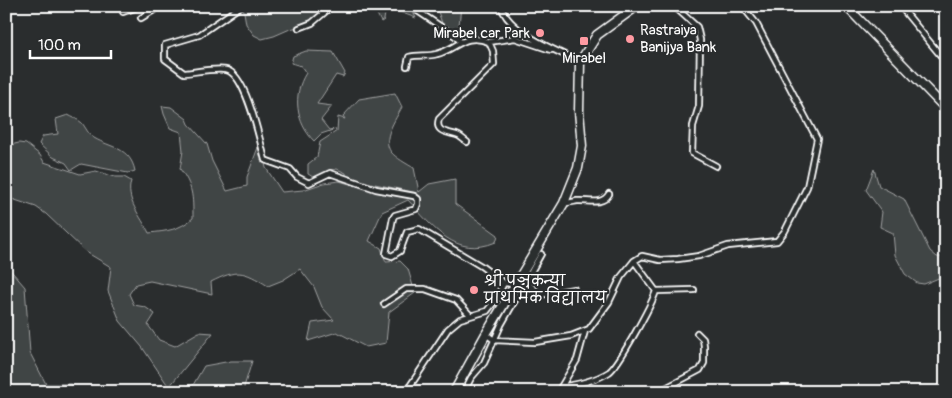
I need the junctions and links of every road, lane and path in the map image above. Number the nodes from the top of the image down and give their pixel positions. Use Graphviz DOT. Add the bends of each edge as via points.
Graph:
graph roads {
  1 [pos="140,6"];
  2 [pos="152,6"];
  3 [pos="241,6"];
  4 [pos="332,6"];
  5 [pos="413,6"];
  6 [pos="501,6"];
  7 [pos="637,6"];
  8 [pos="674,6"];
  9 [pos="742,6"];
  10 [pos="846,6"];
  11 [pos="900,6"];
  12 [pos="123,12"];
  13 [pos="141,18"];
  14 [pos="299,28"];
  15 [pos="461,42"];
  16 [pos="489,42"];
  17 [pos="554,51"];
  18 [pos="580,62"];
  19 [pos="946,62"];
  20 [pos="407,66"];
  21 [pos="946,109"];
  22 [pos="467,142"];
  23 [pos="716,166"];
  24 [pos="609,194"];
  25 [pos="564,203"];
  26 [pos="541,254"];
  27 [pos="634,261"];
  28 [pos="525,280"];
  29 [pos="504,283"];
  30 [pos="520,286"];
  31 [pos="574,289"];
  32 [pos="694,290"];
  33 [pos="656,291"];
  34 [pos="384,304"];
  35 [pos="470,315"];
  36 [pos="585,331"];
  37 [pos="697,333"];
  38 [pos="486,334"];
  39 [pos="494,340"];
  40 [pos="406,392"];
  41 [pos="454,392"];
  42 [pos="464,392"];
  43 [pos="658,392"];
  1 -- 12 [label="street"];
  2 -- 13 [label="street" via="154,10"];
  3 -- 29 [label="street" via="199,35 164,45 165,59 184,73 227,70 236,75 249,100 265,160 290,169 309,183 330,173 418,199 416,209 392,218 386,254 392,256 400,251 407,232 419,229"];
  4 -- 14 [label="street" via="312,23"];
  5 -- 15 [label="street"];
  6 -- 17 [label="street" via="513,26"];
  7 -- 18 [label="highway" via="597,35"];
  8 -- 23 [label="street" via="696,27 700,40 699,106 693,126 692,153"];
  9 -- 27 [label="street" via="756,23 817,138 807,187 786,231 777,241 728,246 678,259 642,256"];
  10 -- 21 [label="highway"];
  11 -- 19 [label="street"];
  15 -- 16 [label="street" via="480,38"];
  15 -- 20 [label="street" via="437,54 409,57"];
  16 -- 17 [label="street" via="515,38"];
  16 -- 22 [label="street" via="494,64 437,123 444,132"];
  17 -- 18 [label="street"];
  18 -- 25 [label="highway" via="582,146 578,168"];
  24 -- 25 [label="street" via="598,202"];
  25 -- 30 [label="highway"];
  26 -- 28 [label="street"];
  27 -- 33 [label="street"];
  27 -- 36 [label="street" via="620,278 604,310"];
  28 -- 30 [label="street"];
  28 -- 31 [label="street" via="540,295"];
  29 -- 30 [label="street"];
  29 -- 35 [label="street" via="486,310"];
  30 -- 38 [label="highway"];
  30 -- 39 [label="street"];
  32 -- 33 [label="street"];
  33 -- 36 [label="street" via="611,370 593,380 561,387 577,360"];
  34 -- 35 [label="street" via="406,289 425,289 456,300"];
  35 -- 40 [label="street" via="448,328"];
  36 -- 39 [label="street" via="535,342"];
  37 -- 43 [label="street" via="704,346 704,363 700,370"];
  38 -- 39 [label="street"];
  38 -- 41 [label="highway"];
  39 -- 42 [label="street" via="484,363"];
}
